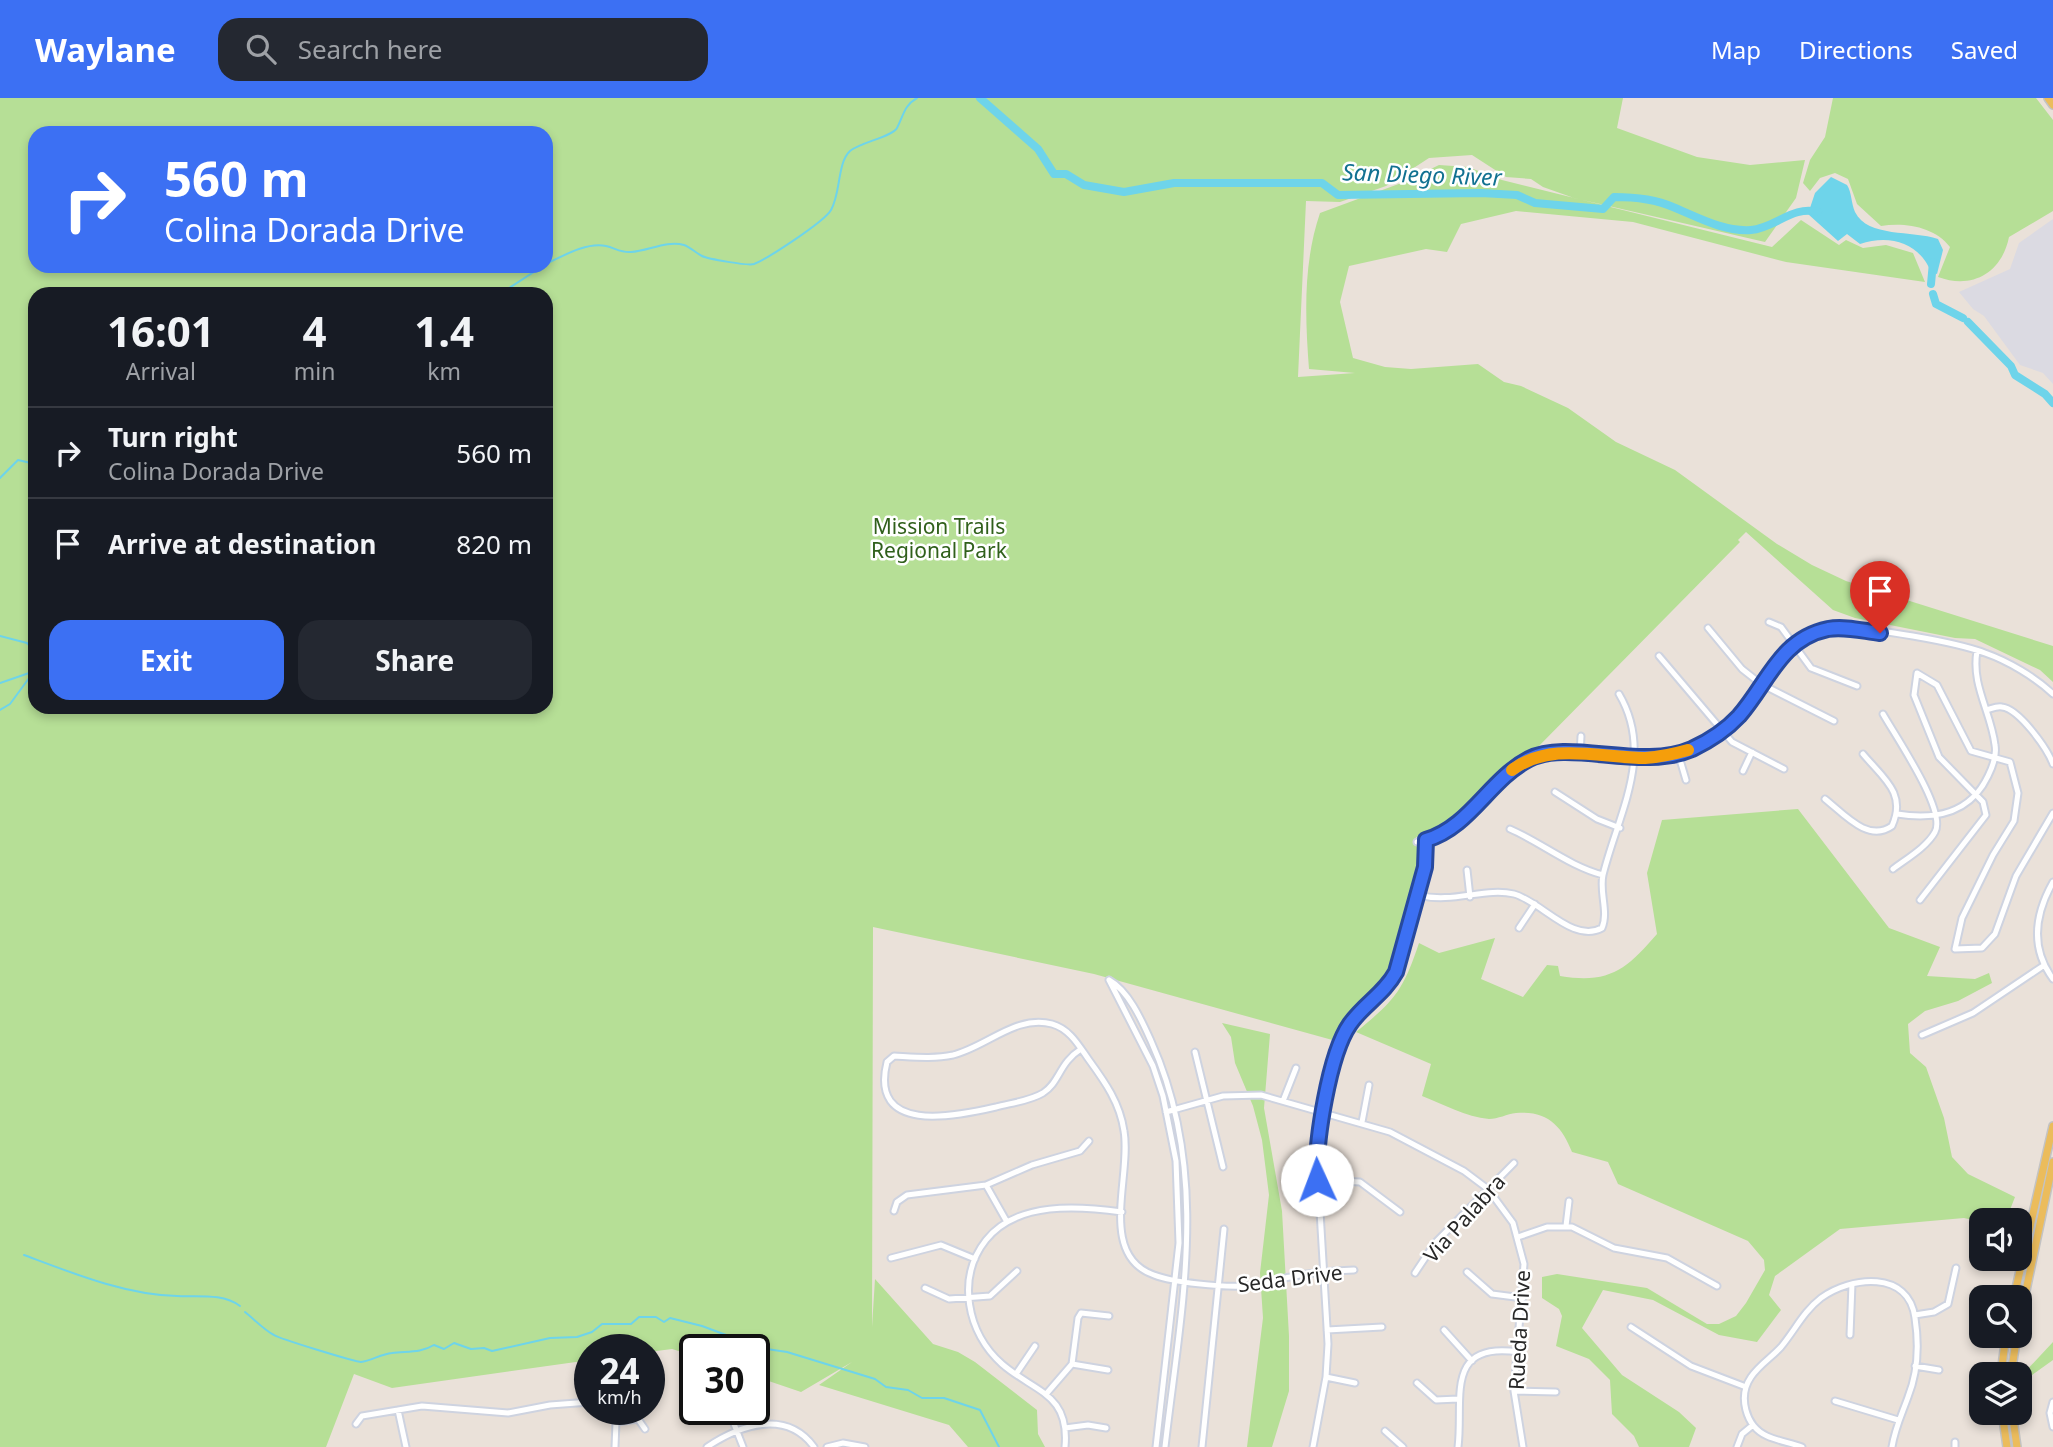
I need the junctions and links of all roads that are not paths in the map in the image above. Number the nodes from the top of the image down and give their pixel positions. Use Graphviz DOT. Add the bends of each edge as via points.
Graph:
graph roads {
  1 [pos="2048,98"];
  2 [pos="2053,105"];
  3 [pos="1769,622"];
  4 [pos="1708,628"];
  5 [pos="1793,645"];
  6 [pos="1977,650"];
  7 [pos="1659,656"];
  8 [pos="1761,684"];
  9 [pos="1857,686"];
  10 [pos="1619,694"];
  11 [pos="2053,694"];
  12 [pos="1986,710"];
  13 [pos="1883,714"];
  14 [pos="1834,721"];
  15 [pos="1722,732"];
  16 [pos="1581,736"];
  17 [pos="1752,752"];
  18 [pos="1678,753"];
  19 [pos="1863,754"];
  20 [pos="1580,755"];
  21 [pos="1634,757"];
  22 [pos="1995,757"];
  23 [pos="2053,764"];
  24 [pos="1784,769"];
  25 [pos="1743,771"];
  26 [pos="1686,780"];
  27 [pos="1555,792"];
  28 [pos="1976,795"];
  29 [pos="1825,799"];
  30 [pos="2053,813"];
  31 [pos="1897,814"];
  32 [pos="1937,816"];
  33 [pos="1620,828"];
  34 [pos="1510,829"];
  35 [pos="1426,840"];
  36 [pos="1417,842"];
  37 [pos="1894,869"];
  38 [pos="1467,870"];
  39 [pos="1603,875"];
  40 [pos="2053,882"];
  41 [pos="1418,895"];
  42 [pos="1470,897"];
  43 [pos="1920,900"];
  44 [pos="1535,904"];
  45 [pos="1519,928"];
  46 [pos="2043,966"];
  47 [pos="2053,979"];
  48 [pos="1922,1035"];
  49 [pos="1081,1049"];
  50 [pos="1195,1052"];
  51 [pos="1296,1068"];
  52 [pos="1369,1085"];
  53 [pos="1209,1100"];
  54 [pos="1283,1101"];
  55 [pos="1175,1109"];
  56 [pos="1166,1112"];
  57 [pos="1322,1113"];
  58 [pos="1362,1122"];
  59 [pos="2053,1126"];
  60 [pos="1089,1141"];
  61 [pos="2053,1162"];
  62 [pos="1514,1163"];
  63 [pos="1223,1167"];
  64 [pos="1317,1180"];
  65 [pos="2038,1183"];
  66 [pos="986,1185"];
  67 [pos="1488,1189"];
  68 [pos="1569,1201"];
  69 [pos="894,1211"];
  70 [pos="1122,1212"];
  71 [pos="1400,1212"];
  72 [pos="2039,1220"];
  73 [pos="1007,1222"];
  74 [pos="1566,1226"];
  75 [pos="1224,1229"];
  76 [pos="1518,1237"];
  77 [pos="891,1258"];
  78 [pos="975,1259"];
  79 [pos="1956,1268"];
  80 [pos="1354,1270"];
  81 [pos="1017,1271"];
  82 [pos="1324,1271"];
  83 [pos="1467,1272"];
  84 [pos="1415,1273"];
  85 [pos="1174,1279"];
  86 [pos="1183,1280"];
  87 [pos="1217,1284"];
  88 [pos="1852,1284"];
  89 [pos="2017,1285"];
  90 [pos="2027,1285"];
  91 [pos="1717,1286"];
  92 [pos="925,1288"];
  93 [pos="968,1298"];
  94 [pos="1523,1298"];
  95 [pos="1915,1315"];
  96 [pos="1110,1316"];
  97 [pos="1382,1327"];
  98 [pos="1631,1327"];
  99 [pos="1327,1330"];
  100 [pos="1444,1330"];
  101 [pos="1850,1335"];
  102 [pos="1035,1346"];
  103 [pos="1518,1352"];
  104 [pos="1472,1361"];
  105 [pos="1072,1364"];
  106 [pos="1915,1366"];
  107 [pos="1108,1370"];
  108 [pos="1938,1370"];
  109 [pos="1016,1374"];
  110 [pos="1326,1377"];
  111 [pos="1355,1383"];
  112 [pos="1417,1383"];
  113 [pos="1746,1387"];
  114 [pos="1514,1391"];
  115 [pos="1556,1392"];
  116 [pos="1047,1393"];
  117 [pos="1458,1399"];
  118 [pos="1835,1401"];
  119 [pos="2053,1402"];
  120 [pos="574,1403"];
  121 [pos="398,1410"];
  122 [pos="1898,1420"];
  123 [pos="356,1424"];
  124 [pos="616,1425"];
  125 [pos="642,1425"];
  126 [pos="735,1425"];
  127 [pos="1753,1425"];
  128 [pos="2004,1425"];
  129 [pos="2014,1425"];
  130 [pos="1106,1427"];
  131 [pos="2053,1427"];
  132 [pos="1065,1428"];
  133 [pos="645,1429"];
  134 [pos="737,1430"];
  135 [pos="1385,1431"];
  136 [pos="406,1447"];
  137 [pos="615,1447"];
  138 [pos="708,1447"];
  139 [pos="743,1447"];
  140 [pos="814,1447"];
  141 [pos="827,1447"];
  142 [pos="865,1447"];
  143 [pos="1065,1447"];
  144 [pos="1156,1447"];
  145 [pos="1165,1447"];
  146 [pos="1202,1447"];
  147 [pos="1313,1447"];
  148 [pos="1403,1447"];
  149 [pos="1458,1447"];
  150 [pos="1523,1447"];
  151 [pos="1737,1447"];
  152 [pos="1802,1447"];
  153 [pos="1892,1447"];
  154 [pos="2007,1447"];
  155 [pos="2017,1447"];
  1 -- 2 [label="main road"];
  3 -- 5 [label="street" via="1781,627"];
  4 -- 8 [label="street"];
  5 -- 6 [label="street" via="1813,633 1840,628"];
  5 -- 8 [label="street"];
  5 -- 9 [label="street" via="1811,668"];
  6 -- 11 [label="street"];
  6 -- 12 [label="street" via="1976,680"];
  7 -- 15 [label="street"];
  8 -- 14 [label="street"];
  8 -- 15 [label="street"];
  10 -- 21 [label="street" via="1633,723"];
  12 -- 22 [label="street"];
  12 -- 23 [label="street" via="2012,711 2042,743"];
  13 -- 32 [label="street" via="1933,799"];
  15 -- 17 [label="street"];
  15 -- 18 [label="street"];
  16 -- 20 [label="street"];
  17 -- 24 [label="street"];
  17 -- 25 [label="street"];
  18 -- 21 [label="street"];
  18 -- 26 [label="street"];
  19 -- 31 [label="street" via="1896,794"];
  20 -- 21 [label="street"];
  20 -- 35 [label="street" via="1553,753 1532,758 1509,772 1454,827"];
  21 -- 33 [label="street"];
  22 -- 28 [label="street"];
  22 -- 28 [label="street" via="1976,754 1965,746 1937,685 1917,673 1913,695 1940,757"];
  22 -- 30 [label="street" via="2010,762 2018,802 2010,830 1962,918 1955,948 1982,948 1995,934 2016,876"];
  27 -- 33 [label="street"];
  28 -- 32 [label="street" via="1964,806"];
  28 -- 43 [label="street" via="1985,807 1983,822"];
  29 -- 31 [label="street" via="1865,830 1876,833 1892,826"];
  31 -- 32 [label="street"];
  32 -- 37 [label="street" via="1933,836"];
  33 -- 39 [label="street"];
  34 -- 39 [label="street" via="1577,867"];
  35 -- 36 [label="street"];
  35 -- 41 [label="street"];
  38 -- 42 [label="street"];
  39 -- 44 [label="street" via="1604,922 1597,931 1573,928"];
  40 -- 46 [label="street" via="2037,926"];
  41 -- 42 [label="street"];
  41 -- 57 [label="street" via="1396,972 1388,987 1344,1034"];
  42 -- 44 [label="street" via="1513,894"];
  44 -- 45 [label="street"];
  46 -- 47 [label="street"];
  46 -- 48 [label="street" via="1973,1013"];
  49 -- 49 [label="street, Seda Drive" via="1063,1062 1039,1095 957,1114 912,1115 897,1108 884,1089 888,1060 894,1056 933,1057 975,1048 1024,1023 1054,1025"];
  49 -- 70 [label="street, Seda Drive" via="1108,1086 1124,1127"];
  50 -- 53 [label="street"];
  51 -- 54 [label="street"];
  52 -- 58 [label="street"];
  53 -- 54 [label="street, Rueda Drive" via="1245,1094"];
  53 -- 55 [label="street, Rueda Drive"];
  53 -- 63 [label="street"];
  54 -- 57 [label="street, Rueda Drive"];
  55 -- 56 [label="street, Rueda Drive"];
  55 -- 56 [label="street" via="1146,1031 1110,980 1148,1053"];
  55 -- 86 [label="street" via="1189,1209"];
  56 -- 85 [label="street" via="1180,1209"];
  57 -- 58 [label="street, Rueda Drive"];
  57 -- 64 [label="street" via="1316,1145"];
  58 -- 67 [label="street, Rueda Drive" via="1464,1171"];
  59 -- 65 [label="main road"];
  60 -- 66 [label="street" via="1080,1151"];
  61 -- 72 [label="main road"];
  62 -- 67 [label="street, Via Palabra"];
  64 -- 71 [label="street" via="1360,1182"];
  64 -- 82 [label="street"];
  65 -- 72 [label="main road" via="2042,1188"];
  65 -- 89 [label="main road"];
  66 -- 69 [label="street" via="907,1195"];
  66 -- 73 [label="street"];
  67 -- 76 [label="street, Rueda Drive" via="1505,1209"];
  67 -- 84 [label="street, Via Palabra" via="1435,1243"];
  68 -- 74 [label="street"];
  70 -- 73 [label="street" via="1080,1208 1033,1212"];
  70 -- 85 [label="street, Seda Drive" via="1122,1239 1136,1265 1150,1274"];
  72 -- 90 [label="main road"];
  73 -- 78 [label="street" via="988,1237"];
  74 -- 76 [label="street"];
  74 -- 91 [label="street" via="1614,1248 1667,1258"];
  75 -- 87 [label="street"];
  76 -- 94 [label="street, Rueda Drive" via="1524,1264"];
  77 -- 78 [label="street" via="941,1245"];
  78 -- 93 [label="street"];
  79 -- 95 [label="street" via="1948,1304"];
  80 -- 82 [label="street, Seda Drive"];
  81 -- 93 [label="street" via="990,1296"];
  82 -- 87 [label="street, Seda Drive" via="1244,1286"];
  82 -- 99 [label="street"];
  83 -- 94 [label="street" via="1492,1294"];
  85 -- 86 [label="street, Seda Drive"];
  85 -- 144 [label="street"];
  86 -- 87 [label="street, Seda Drive"];
  86 -- 145 [label="street"];
  87 -- 146 [label="street"];
  88 -- 95 [label="street" via="1869,1279 1891,1284 1906,1297"];
  88 -- 101 [label="street"];
  88 -- 113 [label="street" via="1823,1296 1806,1311"];
  92 -- 93 [label="street" via="949,1299"];
  93 -- 109 [label="street" via="983,1342"];
  94 -- 103 [label="street, Rueda Drive"];
  95 -- 106 [label="street"];
  96 -- 105 [label="street" via="1081,1313 1077,1318"];
  97 -- 99 [label="street"];
  98 -- 113 [label="street" via="1691,1366"];
  99 -- 110 [label="street"];
  100 -- 104 [label="street"];
  102 -- 109 [label="street"];
  103 -- 104 [label="street" via="1486,1353"];
  103 -- 114 [label="street, Rueda Drive"];
  104 -- 117 [label="street" via="1460,1379"];
  105 -- 107 [label="street"];
  105 -- 116 [label="street"];
  106 -- 108 [label="street"];
  106 -- 122 [label="street"];
  109 -- 116 [label="street"];
  110 -- 111 [label="street"];
  110 -- 147 [label="street"];
  112 -- 117 [label="street" via="1436,1400"];
  113 -- 127 [label="street" via="1746,1412"];
  114 -- 115 [label="street"];
  114 -- 150 [label="street, Rueda Drive"];
  116 -- 132 [label="street"];
  117 -- 149 [label="street"];
  118 -- 122 [label="street"];
  119 -- 131 [label="street"];
  120 -- 121 [label="street" via="508,1413 422,1406"];
  121 -- 123 [label="street" via="362,1416"];
  121 -- 136 [label="street"];
  122 -- 153 [label="street"];
  124 -- 137 [label="street"];
  125 -- 133 [label="street"];
  126 -- 134 [label="street"];
  127 -- 151 [label="street" via="1742,1434"];
  127 -- 152 [label="street" via="1764,1435"];
  128 -- 154 [label="main road"];
  129 -- 155 [label="main road"];
  130 -- 132 [label="street"];
  132 -- 143 [label="street"];
  134 -- 138 [label="street"];
  134 -- 139 [label="street"];
  134 -- 140 [label="street" via="762,1423 782,1424 802,1434"];
  135 -- 148 [label="street"];
  141 -- 142 [label="street" via="843,1443"];
}
